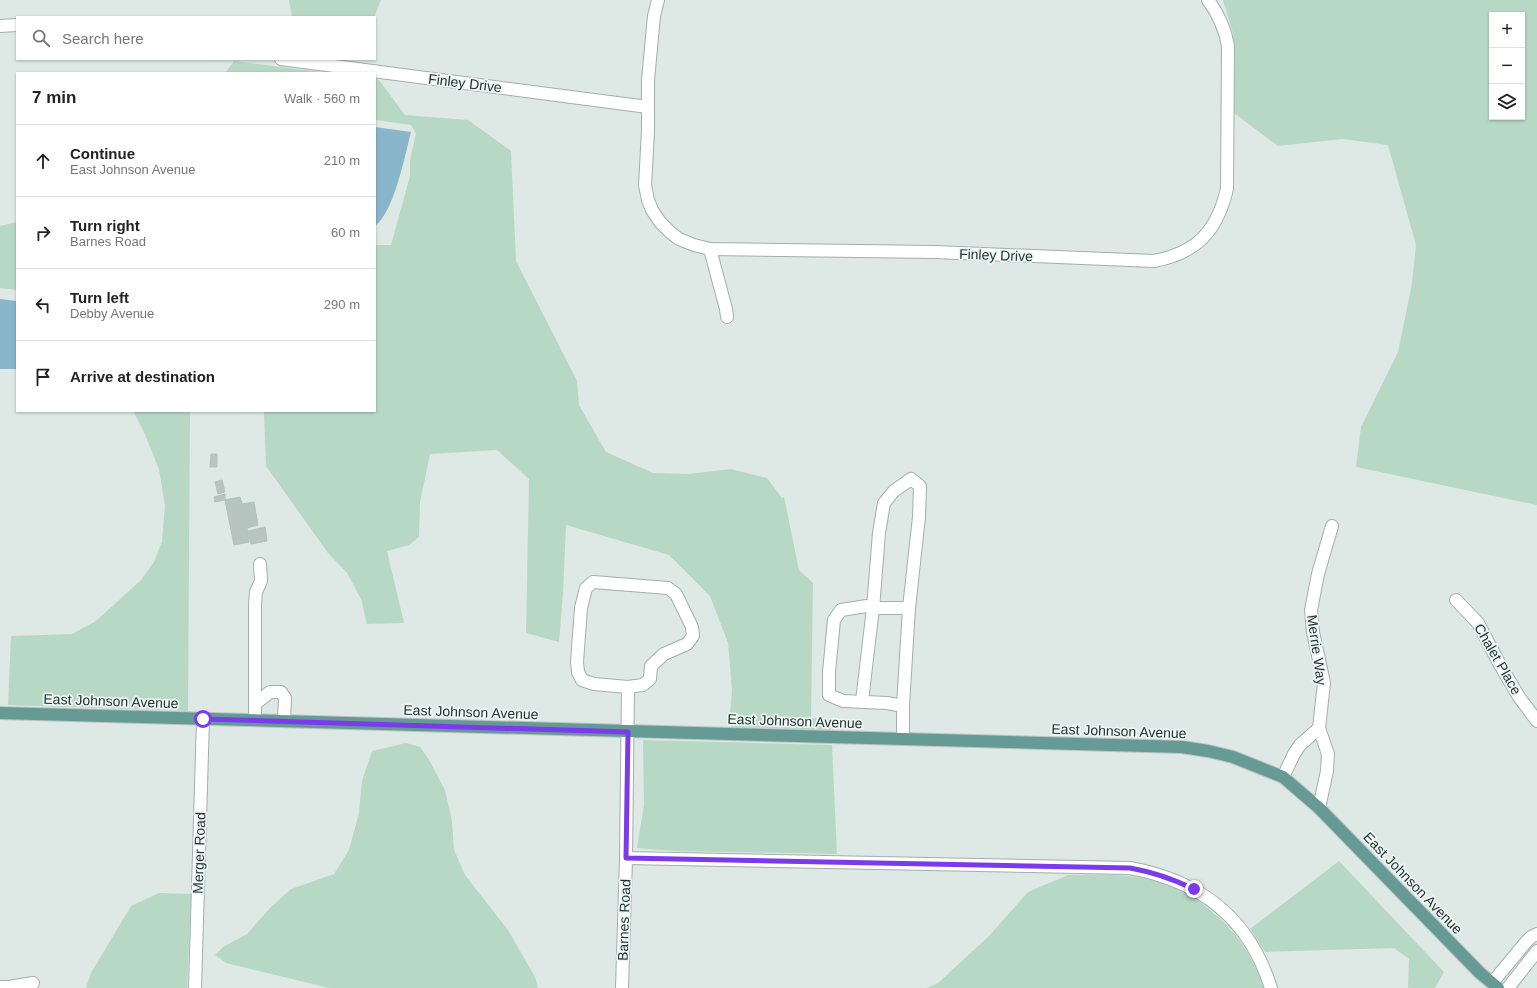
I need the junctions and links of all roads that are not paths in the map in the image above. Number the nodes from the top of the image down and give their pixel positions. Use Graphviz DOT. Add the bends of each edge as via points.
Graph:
graph roads {
  1 [pos="658,0"];
  2 [pos="1208,0"];
  3 [pos="16,25"];
  4 [pos="0,26"];
  5 [pos="289,60"];
  6 [pos="648,107"];
  7 [pos="710,249"];
  8 [pos="727,317"];
  9 [pos="1332,526"];
  10 [pos="260,564"];
  11 [pos="1456,600"];
  12 [pos="873,608"];
  13 [pos="908,608"];
  14 [pos="628,687"];
  15 [pos="862,701"];
  16 [pos="255,704"];
  17 [pos="903,706"];
  18 [pos="0,713"];
  19 [pos="203,719"];
  20 [pos="255,720"];
  21 [pos="284,721"];
  22 [pos="1537,722"];
  23 [pos="1319,728"];
  24 [pos="628,732"];
  25 [pos="903,739"];
  26 [pos="1283,777"];
  27 [pos="1319,808"];
  28 [pos="626,858"];
  29 [pos="1537,934"];
  30 [pos="1537,951"];
  31 [pos="33,984"];
  32 [pos="1495,986"];
  33 [pos="0,987"];
  34 [pos="195,988"];
  35 [pos="622,988"];
  36 [pos="1271,988"];
  37 [pos="1508,988"];
  1 -- 6 [label="street, Finley Drive" via="648,80"];
  2 -- 7 [label="street, Finley Drive" via="1218,14 1228,46 1227,189 1222,208 1211,228 1183,252 1154,261 935,252"];
  3 -- 4 [label="street"];
  5 -- 6 [label="street, Finley Drive"];
  6 -- 7 [label="street, Finley Drive" via="645,185 652,210 660,222 679,239"];
  7 -- 8 [label="street"];
  9 -- 23 [label="street, Merrie Way" via="1311,610 1324,683"];
  10 -- 16 [label="street" via="261,581 256,592 255,604"];
  11 -- 22 [label="street, Chalet Place" via="1478,623 1499,663"];
  12 -- 13 [label="street"];
  12 -- 13 [label="street" via="884,503 894,491 911,478 920,486 919,517"];
  12 -- 15 [label="street"];
  12 -- 15 [label="street" via="867,606 841,610 834,620 828,672 829,695 843,701"];
  13 -- 17 [label="street"];
  14 -- 14 [label="street" via="643,686 650,679 651,666 664,654 687,644 693,636 692,627 676,594 668,588 593,582 586,588 580,608 578,672 582,680 594,684"];
  14 -- 24 [label="street, Barnes Road"];
  15 -- 17 [label="street" via="887,702"];
  16 -- 20 [label="street"];
  16 -- 21 [label="street" via="270,692 282,692 285,698"];
  17 -- 25 [label="street"];
  18 -- 19 [label="main road, East Johnson Avenue"];
  19 -- 20 [label="main road, East Johnson Avenue"];
  19 -- 34 [label="street, Merger Road"];
  20 -- 21 [label="main road, East Johnson Avenue"];
  21 -- 24 [label="main road, East Johnson Avenue"];
  23 -- 26 [label="street" via="1300,745"];
  23 -- 27 [label="street, Merrie Way" via="1328,754"];
  24 -- 25 [label="main road, East Johnson Avenue"];
  24 -- 28 [label="street, Barnes Road"];
  25 -- 26 [label="main road, East Johnson Avenue" via="1182,747 1233,757"];
  26 -- 27 [label="main road, East Johnson Avenue"];
  27 -- 32 [label="main road, East Johnson Avenue"];
  28 -- 35 [label="street, Barnes Road"];
  28 -- 36 [label="street" via="1130,868 1152,872 1194,889 1230,916 1257,952"];
  29 -- 32 [label="street" via="1526,942"];
  30 -- 37 [label="street"];
  31 -- 33 [label="street"];
}
